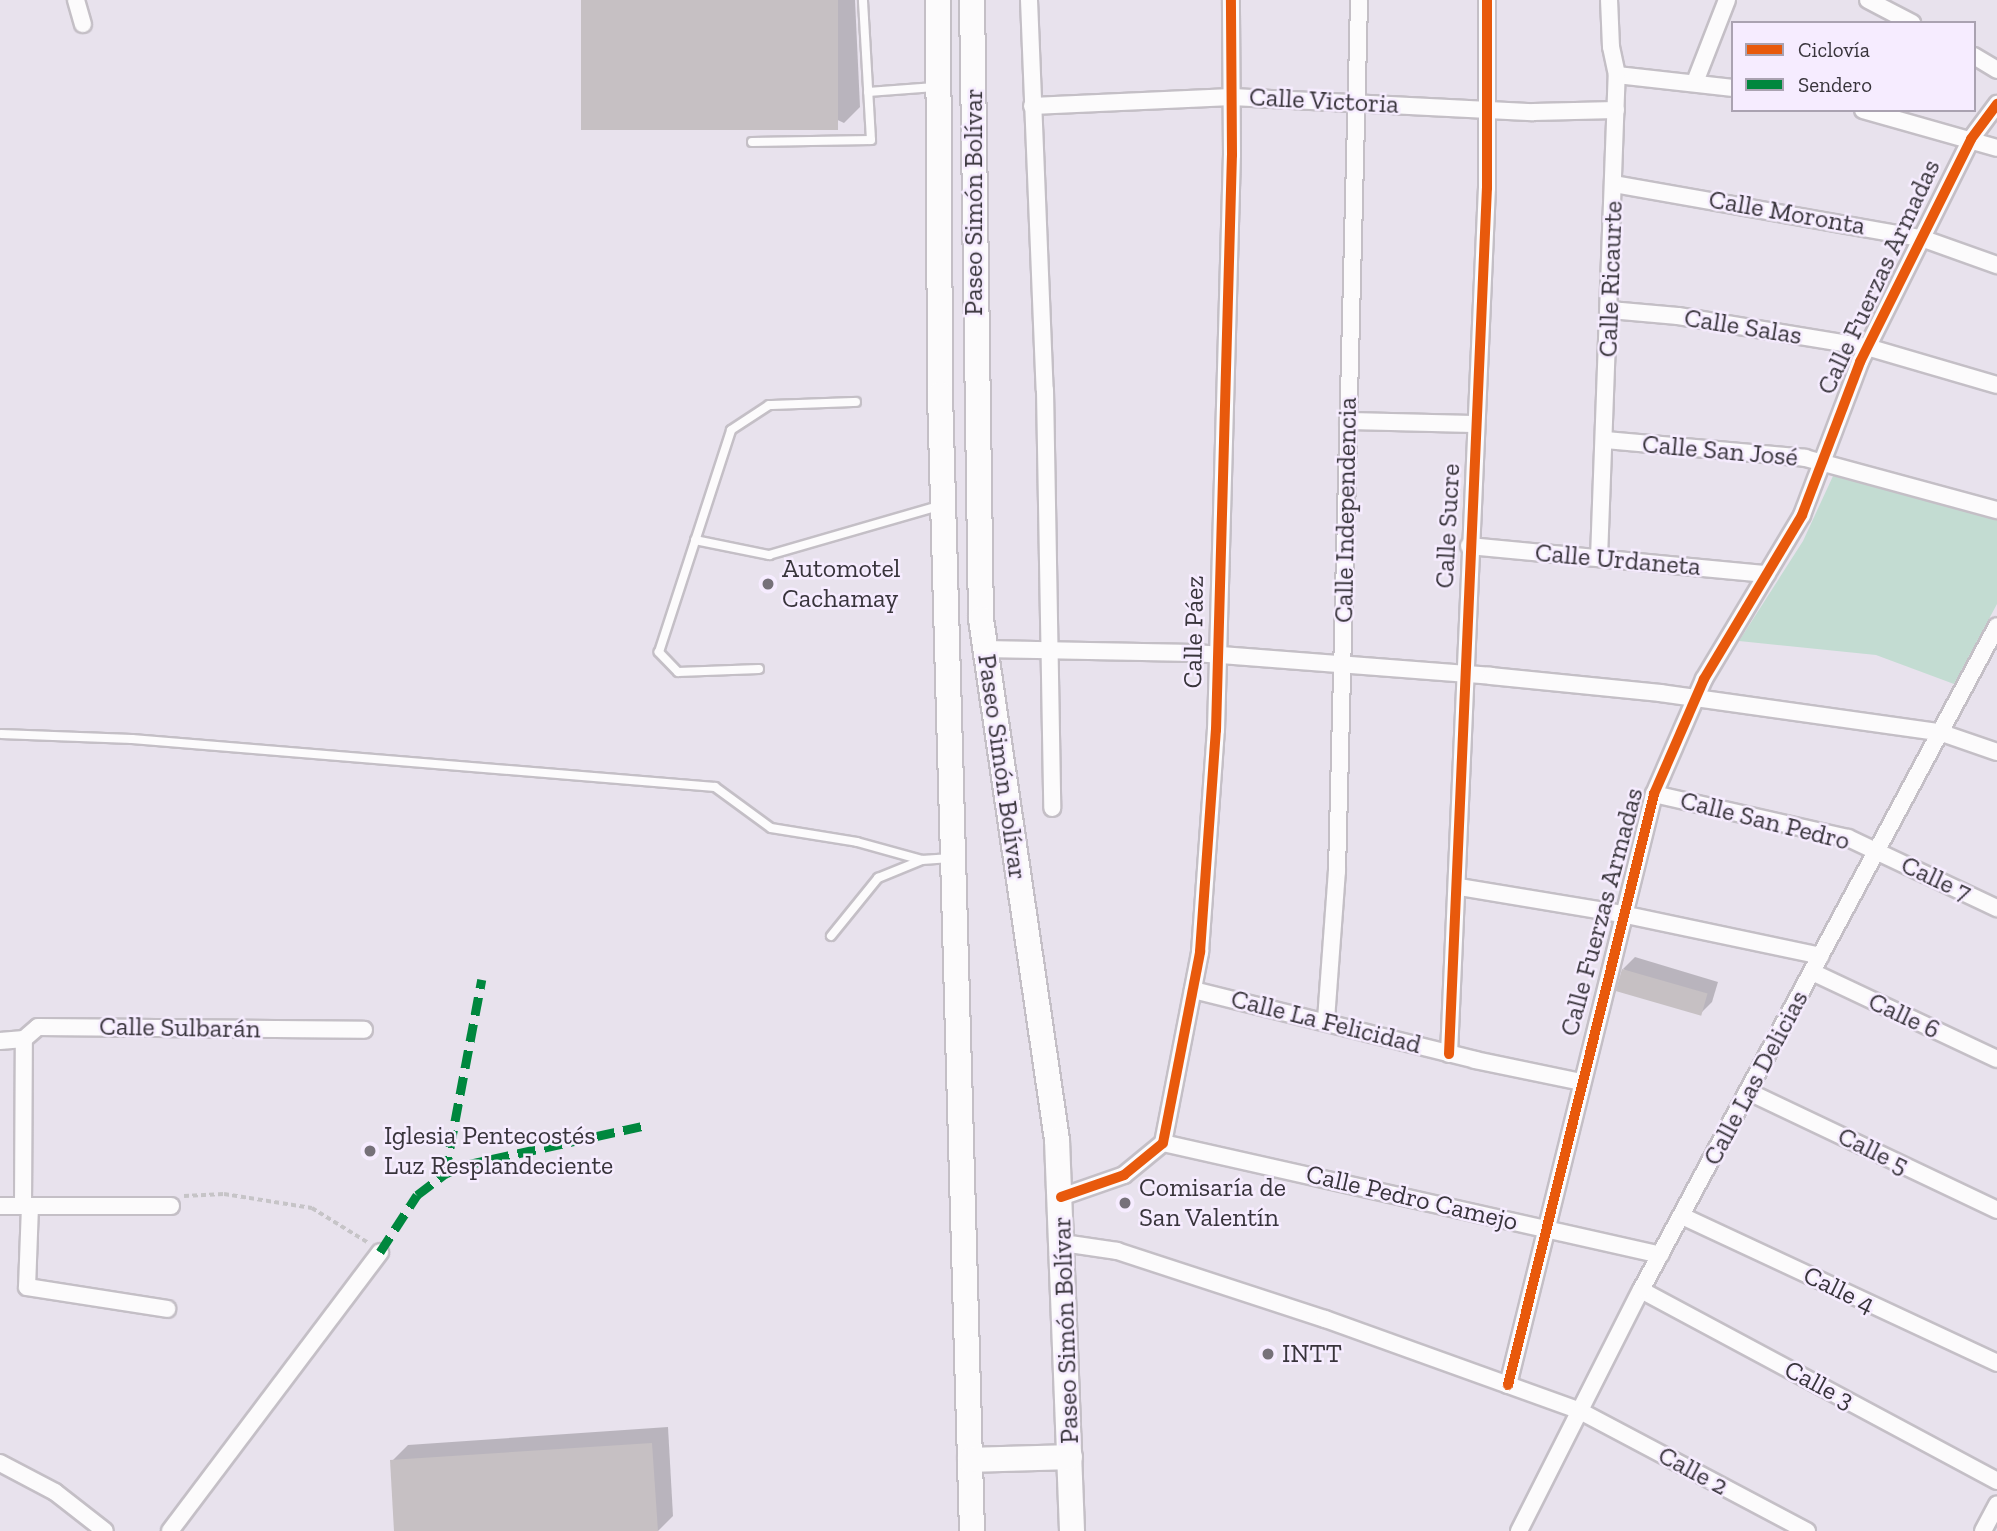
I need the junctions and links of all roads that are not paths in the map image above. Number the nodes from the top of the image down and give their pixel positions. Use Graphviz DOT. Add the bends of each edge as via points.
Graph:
graph roads {
  1 [pos="76,0"];
  2 [pos="863,0"];
  3 [pos="938,0"];
  4 [pos="972,0"];
  5 [pos="1030,0"];
  6 [pos="1231,0"];
  7 [pos="1359,0"];
  8 [pos="1487,0"];
  9 [pos="1609,0"];
  10 [pos="1727,0"];
  11 [pos="1868,0"];
  12 [pos="1908,21"];
  13 [pos="83,24"];
  14 [pos="1976,57"];
  15 [pos="1997,70"];
  16 [pos="1617,75"];
  17 [pos="1695,82"];
  18 [pos="939,87"];
  19 [pos="1731,88"];
  20 [pos="868,92"];
  21 [pos="1233,97"];
  22 [pos="1358,102"];
  23 [pos="1997,104"];
  24 [pos="1032,106"];
  25 [pos="1616,110"];
  26 [pos="1487,111"];
  27 [pos="1870,112"];
  28 [pos="1971,139"];
  29 [pos="752,142"];
  30 [pos="1997,148"];
  31 [pos="1614,184"];
  32 [pos="1921,238"];
  33 [pos="1997,265"];
  34 [pos="1610,310"];
  35 [pos="1867,347"];
  36 [pos="1997,385"];
  37 [pos="856,402"];
  38 [pos="1348,421"];
  39 [pos="1475,425"];
  40 [pos="1605,440"];
  41 [pos="1822,462"];
  42 [pos="943,505"];
  43 [pos="1997,510"];
  44 [pos="695,540"];
  45 [pos="1469,546"];
  46 [pos="1599,558"];
  47 [pos="1767,574"];
  48 [pos="1997,626"];
  49 [pos="984,649"];
  50 [pos="1050,649"];
  51 [pos="1216,655"];
  52 [pos="1342,664"];
  53 [pos="759,669"];
  54 [pos="1465,674"];
  55 [pos="1696,698"];
  56 [pos="1939,732"];
  57 [pos="1,734"];
  58 [pos="1997,752"];
  59 [pos="1654,794"];
  60 [pos="1052,808"];
  61 [pos="1875,851"];
  62 [pos="955,858"];
  63 [pos="922,860"];
  64 [pos="1459,887"];
  65 [pos="1997,908"];
  66 [pos="1622,914"];
  67 [pos="831,936"];
  68 [pos="1821,956"];
  69 [pos="1812,972"];
  70 [pos="1193,989"];
  71 [pos="1326,1020"];
  72 [pos="364,1030"];
  73 [pos="24,1039"];
  74 [pos="0,1041"];
  75 [pos="1449,1054"];
  76 [pos="1997,1059"];
  77 [pos="1581,1082"];
  78 [pos="1749,1091"];
  79 [pos="1163,1143"];
  80 [pos="1061,1197"];
  81 [pos="0,1206"];
  82 [pos="26,1206"];
  83 [pos="171,1206"];
  84 [pos="1997,1210"];
  85 [pos="1682,1216"];
  86 [pos="1547,1229"];
  87 [pos="1063,1243"];
  88 [pos="380,1252"];
  89 [pos="1661,1255"];
  90 [pos="1642,1290"];
  91 [pos="167,1309"];
  92 [pos="1997,1363"];
  93 [pos="1508,1385"];
  94 [pos="1580,1411"];
  95 [pos="1070,1457"];
  96 [pos="970,1460"];
  97 [pos="0,1463"];
  98 [pos="1997,1481"];
  99 [pos="1997,1504"];
  100 [pos="105,1531"];
  101 [pos="170,1531"];
  102 [pos="972,1531"];
  103 [pos="1072,1531"];
  104 [pos="1519,1531"];
  105 [pos="1807,1531"];
  106 [pos="1983,1531"];
  1 -- 13 [label="street"];
  2 -- 20 [label="lane"];
  3 -- 18 [label="main road, Paseo Simón Bolívar"];
  4 -- 49 [label="main road, Paseo Simón Bolívar" via="975,408"];
  5 -- 24 [label="street, Paseo Simón Bolívar"];
  6 -- 21 [label="street, Calle Páez"];
  7 -- 22 [label="street, Calle Independencia"];
  8 -- 26 [label="street, Calle Sucre"];
  9 -- 16 [label="street, Calle Ricaurte"];
  10 -- 17 [label="street"];
  11 -- 12 [label="street"];
  14 -- 15 [label="street"];
  16 -- 17 [label="street"];
  16 -- 25 [label="street, Calle Ricaurte"];
  17 -- 19 [label="street"];
  18 -- 20 [label="lane"];
  18 -- 42 [label="main road, Paseo Simón Bolívar"];
  20 -- 29 [label="lane" via="871,139"];
  21 -- 22 [label="street, Calle Victoria"];
  21 -- 24 [label="street, Calle Victoria"];
  21 -- 51 [label="street, Calle Páez"];
  22 -- 26 [label="street, Calle Victoria"];
  22 -- 38 [label="street, Calle Independencia"];
  23 -- 28 [label="street, Calle Fuerzas Armadas"];
  24 -- 50 [label="street, Paseo Simón Bolívar"];
  25 -- 26 [label="street, Calle Victoria"];
  25 -- 31 [label="street, Calle Ricaurte"];
  26 -- 39 [label="street, Calle Sucre"];
  27 -- 28 [label="street"];
  28 -- 30 [label="street"];
  28 -- 32 [label="street, Calle Fuerzas Armadas"];
  31 -- 32 [label="street, Calle Moronta"];
  31 -- 34 [label="street, Calle Ricaurte"];
  32 -- 33 [label="street, Calle Moronta"];
  32 -- 35 [label="street, Calle Fuerzas Armadas"];
  34 -- 35 [label="street, Calle Salas" via="1678,316"];
  34 -- 40 [label="street, Calle Ricaurte"];
  35 -- 36 [label="street, Calle Salas"];
  35 -- 41 [label="street, Calle Fuerzas Armadas"];
  37 -- 44 [label="lane" via="769,405 731,429"];
  38 -- 39 [label="street"];
  38 -- 52 [label="street, Calle Independencia"];
  39 -- 45 [label="street, Calle Sucre"];
  40 -- 41 [label="street, Calle San José"];
  40 -- 46 [label="street, Calle Ricaurte"];
  41 -- 43 [label="street, Calle San José"];
  41 -- 47 [label="street, Calle Fuerzas Armadas" via="1802,515"];
  42 -- 44 [label="lane" via="769,555"];
  42 -- 62 [label="main road, Paseo Simón Bolívar"];
  44 -- 53 [label="lane" via="659,652 678,672"];
  45 -- 46 [label="street, Calle Urdaneta"];
  45 -- 54 [label="street, Calle Sucre"];
  46 -- 47 [label="street, Calle Urdaneta"];
  47 -- 55 [label="street, Calle Fuerzas Armadas" via="1740,614"];
  48 -- 56 [label="street, Calle Las Delicias"];
  49 -- 50 [label="street"];
  49 -- 80 [label="main road, Paseo Simón Bolívar" via="1050,1077"];
  50 -- 51 [label="street"];
  50 -- 60 [label="street, Paseo Simón Bolívar"];
  51 -- 52 [label="street"];
  51 -- 70 [label="street, Calle Páez" via="1212,809"];
  52 -- 54 [label="street"];
  52 -- 71 [label="street, Calle Independencia" via="1337,872"];
  54 -- 55 [label="street"];
  54 -- 64 [label="street, Calle Sucre"];
  55 -- 56 [label="street"];
  55 -- 59 [label="street, Calle Fuerzas Armadas"];
  56 -- 58 [label="street"];
  56 -- 61 [label="street, Calle Las Delicias"];
  57 -- 63 [label="lane" via="145,740 715,787 771,828 857,842"];
  59 -- 61 [label="street, Calle San Pedro" via="1827,831"];
  59 -- 66 [label="street, Calle Fuerzas Armadas"];
  61 -- 65 [label="street, Calle 7"];
  61 -- 68 [label="street, Calle Las Delicias"];
  62 -- 63 [label="lane"];
  62 -- 96 [label="main road, Paseo Simón Bolívar"];
  63 -- 67 [label="lane" via="871,884"];
  64 -- 66 [label="street"];
  64 -- 75 [label="street, Calle Sucre"];
  66 -- 68 [label="street"];
  66 -- 77 [label="street, Calle Fuerzas Armadas"];
  68 -- 69 [label="street, Calle Las Delicias"];
  69 -- 76 [label="street, Calle 6"];
  69 -- 78 [label="street, Calle Las Delicias"];
  70 -- 71 [label="street, Calle La Felicidad"];
  70 -- 79 [label="street, Calle Páez"];
  71 -- 75 [label="street, Calle La Felicidad"];
  72 -- 73 [label="street, Calle Sulbarán" via="38,1027"];
  73 -- 74 [label="street, Calle Sulbarán"];
  73 -- 82 [label="street"];
  75 -- 77 [label="street, Calle La Felicidad"];
  77 -- 86 [label="street, Calle Fuerzas Armadas"];
  78 -- 84 [label="street, Calle 5"];
  78 -- 85 [label="street, Calle Las Delicias"];
  79 -- 80 [label="street" via="1124,1175"];
  79 -- 86 [label="street, Calle Pedro Camejo"];
  80 -- 87 [label="main road, Paseo Simón Bolívar"];
  81 -- 82 [label="street"];
  82 -- 83 [label="street"];
  82 -- 91 [label="street" via="27,1287"];
  85 -- 89 [label="street, Calle Las Delicias"];
  85 -- 92 [label="street, Calle 4"];
  86 -- 89 [label="street, Calle Pedro Camejo"];
  86 -- 93 [label="street, Calle Fuerzas Armadas"];
  87 -- 93 [label="street, Calle 2" via="1117,1251"];
  87 -- 95 [label="main road, Paseo Simón Bolívar"];
  88 -- 101 [label="street"];
  89 -- 90 [label="street, Calle Las Delicias"];
  90 -- 94 [label="street, Calle Las Delicias"];
  90 -- 98 [label="street, Calle 3"];
  93 -- 94 [label="street, Calle 2"];
  94 -- 104 [label="street, Calle Las Delicias"];
  94 -- 105 [label="street, Calle 2"];
  95 -- 96 [label="main road"];
  95 -- 103 [label="main road, Paseo Simón Bolívar"];
  96 -- 102 [label="main road, Paseo Simón Bolívar"];
  97 -- 100 [label="street" via="55,1492"];
  99 -- 106 [label="street"];
}
